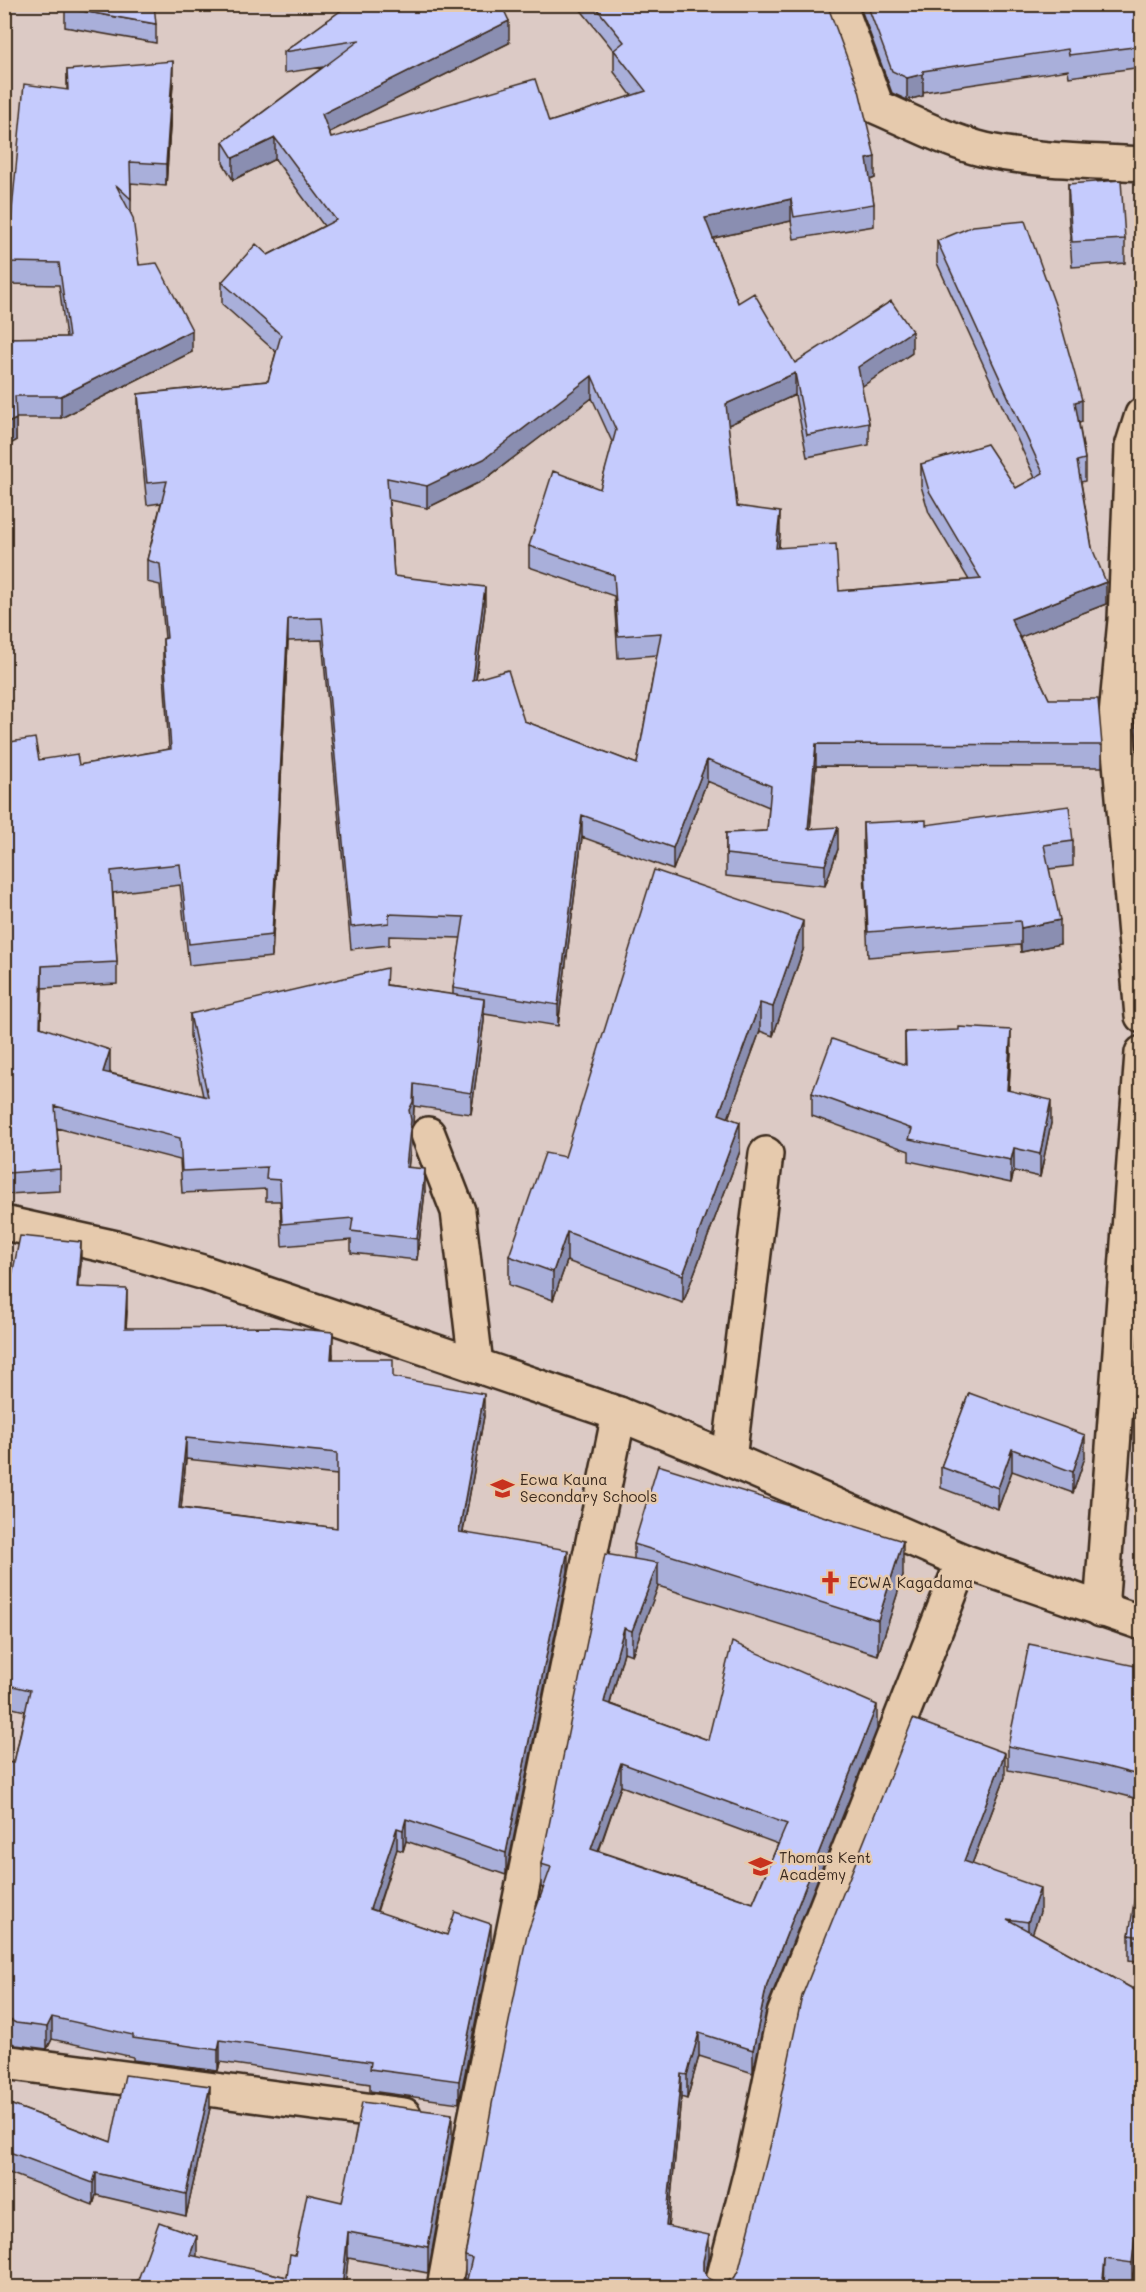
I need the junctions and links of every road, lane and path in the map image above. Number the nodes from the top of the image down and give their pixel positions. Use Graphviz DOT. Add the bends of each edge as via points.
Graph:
graph roads {
  1 [pos="839,4"];
  2 [pos="1142,164"];
  3 [pos="1142,415"];
  4 [pos="1142,1016"];
  5 [pos="1142,1053"];
  6 [pos="428,1134"];
  7 [pos="766,1155"];
  8 [pos="4,1222"];
  9 [pos="476,1365"];
  10 [pos="619,1414"];
  11 [pos="729,1459"];
  12 [pos="963,1561"];
  13 [pos="1101,1610"];
  14 [pos="1142,1623"];
  15 [pos="5,2062"];
  16 [pos="4,2083"];
  17 [pos="474,2124"];
  18 [pos="444,2288"];
  19 [pos="721,2288"];
  1 -- 2 [label="street" via="877,107 985,150"];
  3 -- 4 [label="street" via="1132,447 1125,620 1116,716"];
  5 -- 13 [label="street"];
  6 -- 9 [label="street" via="458,1210"];
  7 -- 11 [label="street"];
  8 -- 9 [label="street" via="202,1272"];
  9 -- 10 [label="street"];
  10 -- 11 [label="street"];
  10 -- 17 [label="street"];
  11 -- 12 [label="street"];
  12 -- 13 [label="street"];
  12 -- 19 [label="street" via="784,2014 754,2160"];
  13 -- 14 [label="street"];
  15 -- 16 [label="street"];
  15 -- 17 [label="street"];
  17 -- 18 [label="street"];
}
